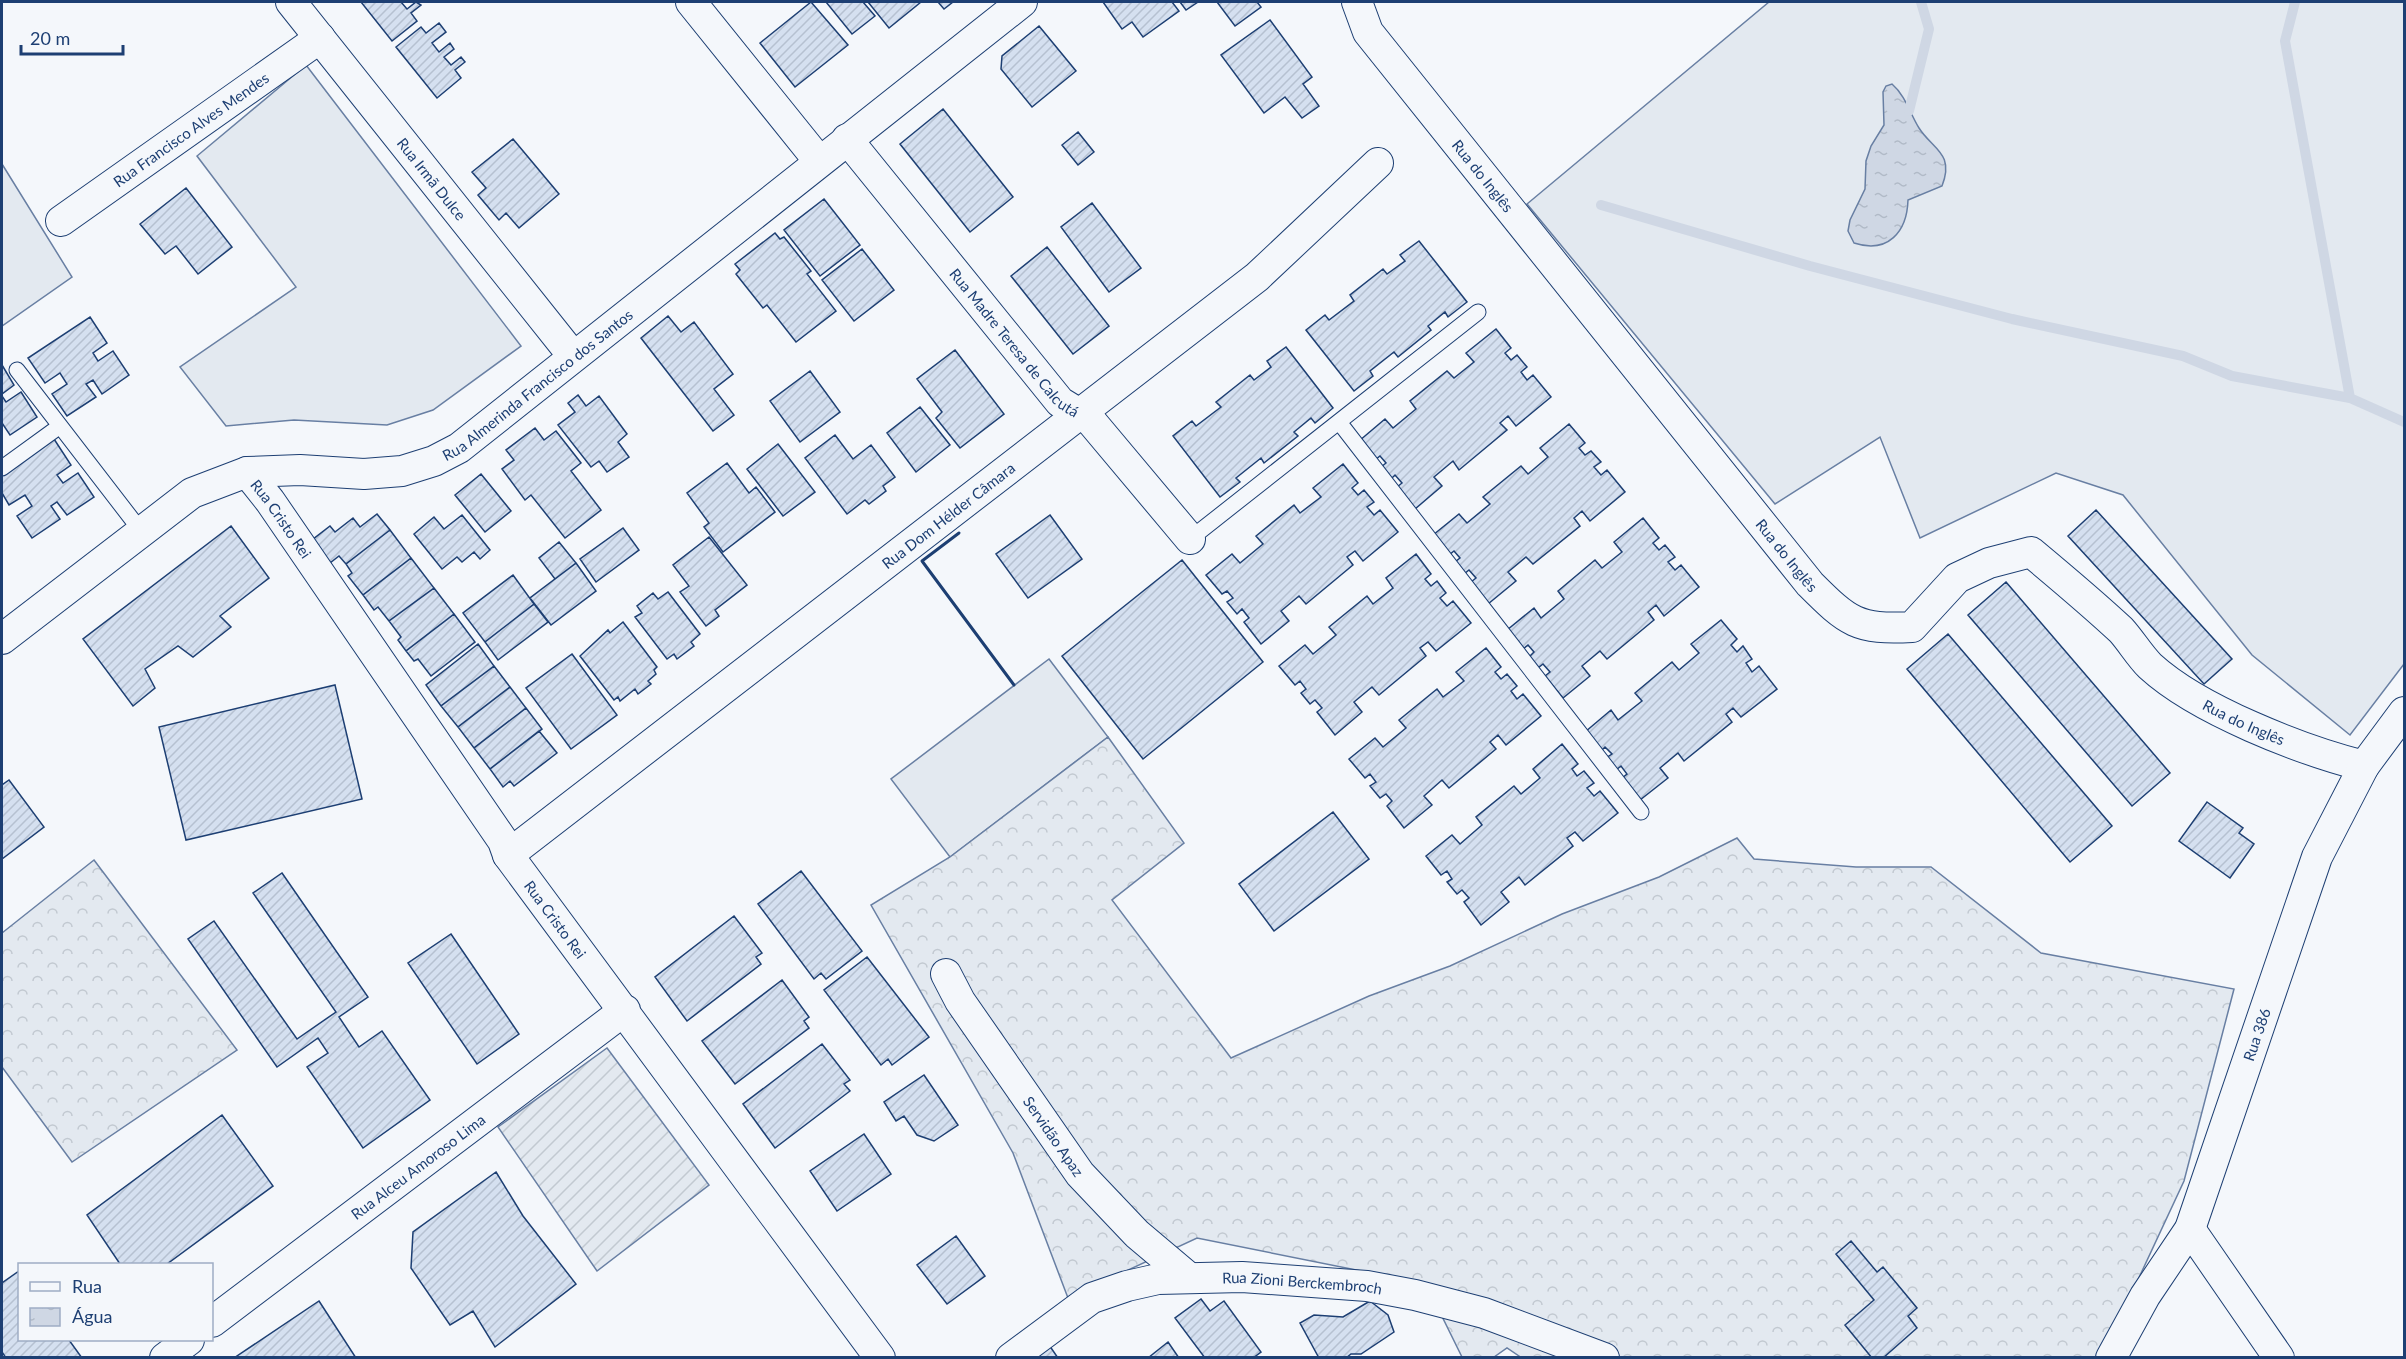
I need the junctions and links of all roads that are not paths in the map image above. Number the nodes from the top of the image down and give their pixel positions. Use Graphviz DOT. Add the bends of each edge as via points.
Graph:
graph roads {
  1 [pos="291,2"];
  2 [pos="691,2"];
  3 [pos="1022,2"];
  4 [pos="1357,2"];
  5 [pos="320,38"];
  6 [pos="847,139"];
  7 [pos="819,161"];
  8 [pos="1378,164"];
  9 [pos="61,221"];
  10 [pos="1478,312"];
  11 [pos="573,356"];
  12 [pos="16,370"];
  13 [pos="1078,415"];
  14 [pos="1339,422"];
  15 [pos="60,426"];
  16 [pos="2,468"];
  17 [pos="247,472"];
  18 [pos="141,531"];
  19 [pos="1190,539"];
  20 [pos="2,639"];
  21 [pos="2404,712"];
  22 [pos="2364,765"];
  23 [pos="1641,812"];
  24 [pos="508,855"];
  25 [pos="946,974"];
  26 [pos="625,1010"];
  27 [pos="2190,1229"];
  28 [pos="1188,1277"];
  29 [pos="213,1321"];
  30 [pos="188,1341"];
  31 [pos="165,1358"];
  32 [pos="880,1358"];
  33 [pos="1011,1358"];
  34 [pos="1604,1358"];
  35 [pos="2111,1358"];
  36 [pos="2279,1358"];
  1 -- 5 [label="street, Rua Irmã Dulce"];
  2 -- 7 [label="street"];
  3 -- 6 [label="street, Rua Almerinda Francisco dos Santos"];
  4 -- 22 [label="street, Rua do Inglês" via="1368,32 1810,584 1838,612 1858,625 1882,629 1912,627 1957,578 1989,563 2031,552 2122,632 2150,666 2195,697 2234,719"];
  5 -- 9 [label="street, Rua Francisco Alves Mendes"];
  5 -- 11 [label="street, Rua Irmã Dulce"];
  6 -- 7 [label="street, Rua Almerinda Francisco dos Santos"];
  6 -- 13 [label="street, Rua Madre Teresa de Calcutá" via="1060,402"];
  7 -- 11 [label="street, Rua Almerinda Francisco dos Santos"];
  8 -- 13 [label="street, Rua Dom Hélder Câmara" via="1257,277"];
  10 -- 14 [label="lane"];
  11 -- 17 [label="street, Rua Almerinda Francisco dos Santos" via="459,448 434,461 402,471 364,474"];
  12 -- 15 [label="lane"];
  13 -- 19 [label="street, Rua Madre Teresa de Calcutá" via="1091,421"];
  13 -- 24 [label="street, Rua Dom Hélder Câmara"];
  14 -- 19 [label="lane"];
  14 -- 23 [label="lane"];
  15 -- 16 [label="lane"];
  15 -- 18 [label="lane"];
  17 -- 18 [label="street, Rua Almerinda Francisco dos Santos" via="192,493"];
  17 -- 24 [label="street, Rua Cristo Rei" via="503,841"];
  18 -- 20 [label="street, Rua Almerinda Francisco dos Santos"];
  21 -- 22 [label="street, Rua 386"];
  22 -- 27 [label="street, Rua 386" via="2317,858"];
  24 -- 26 [label="street, Rua Cristo Rei"];
  25 -- 28 [label="street, Servidão Apaz" via="960,1001 1080,1174 1137,1234"];
  26 -- 29 [label="street, Rua Alceu Amoroso Lima"];
  26 -- 32 [label="street, Rua Cristo Rei"];
  27 -- 35 [label="street, Rua 386" via="2145,1296"];
  27 -- 36 [label="street"];
  28 -- 33 [label="street, Rua Zioni Berckembroch" via="1158,1279 1092,1298"];
  28 -- 34 [label="street, Rua Zioni Berckembroch" via="1299,1281 1415,1295 1484,1313"];
  30 -- 31 [label="street"];
}
